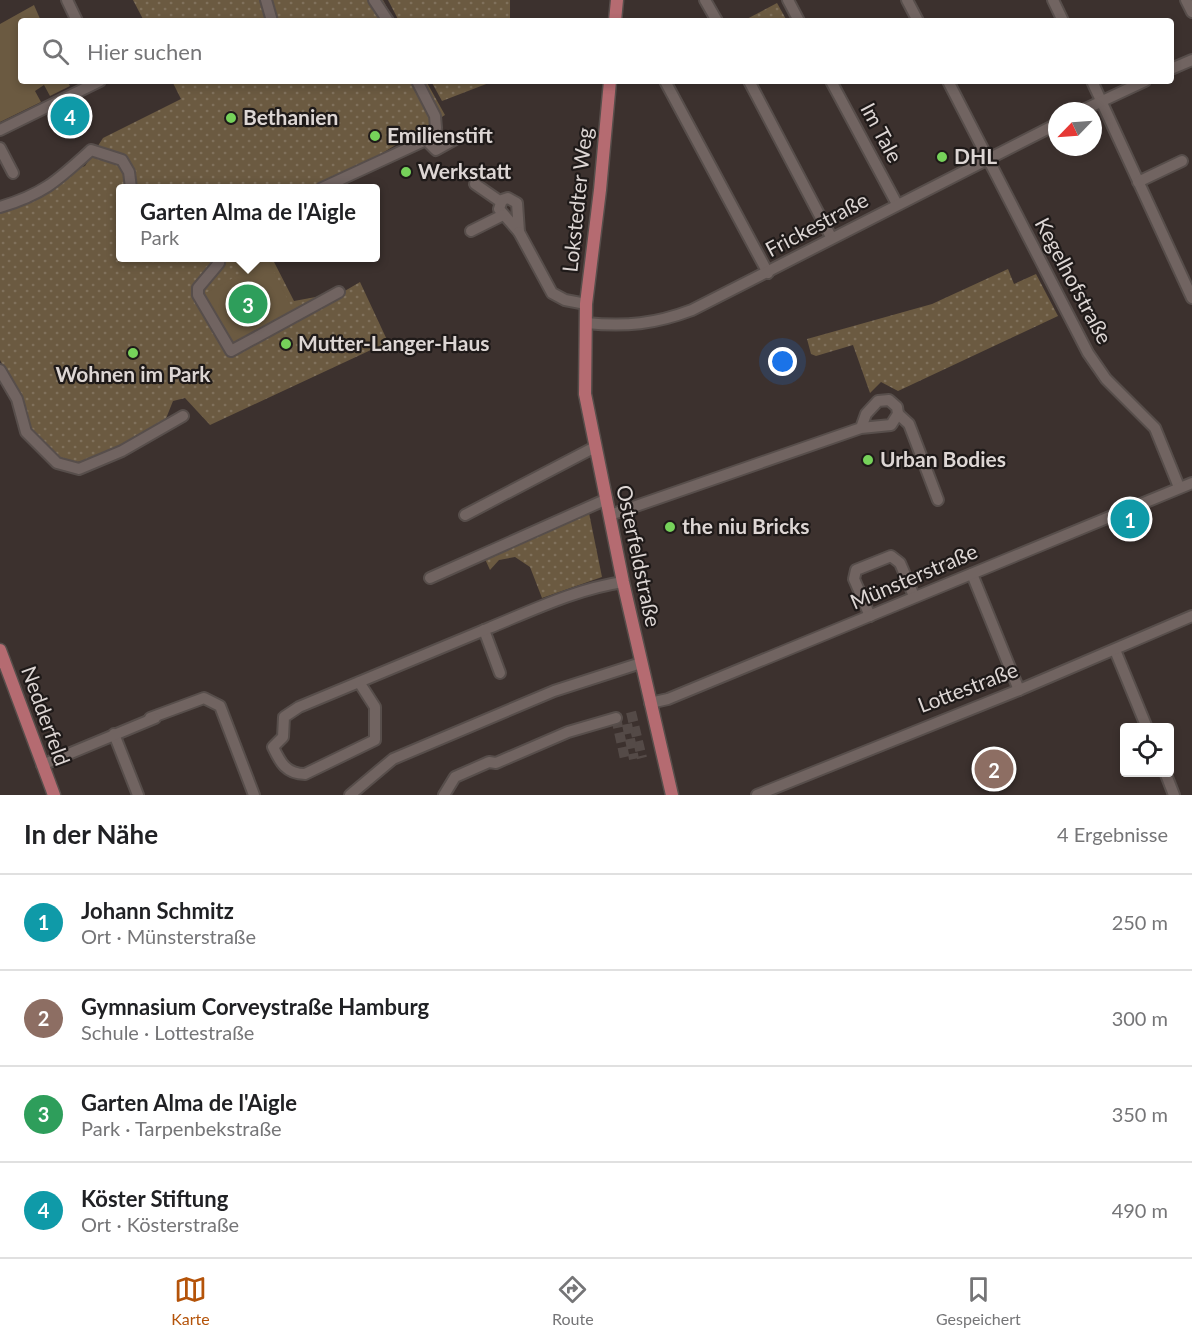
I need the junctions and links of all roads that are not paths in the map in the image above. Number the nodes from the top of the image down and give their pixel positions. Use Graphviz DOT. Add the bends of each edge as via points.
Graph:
graph roads {
  1 [pos="67,0"];
  2 [pos="266,0"];
  3 [pos="374,0"];
  4 [pos="617,0"];
  5 [pos="705,0"];
  6 [pos="788,0"];
  7 [pos="907,0"];
  8 [pos="1053,0"];
  9 [pos="1186,0"];
  10 [pos="1192,12"];
  11 [pos="76,18"];
  12 [pos="271,18"];
  13 [pos="386,18"];
  14 [pos="615,18"];
  15 [pos="715,18"];
  16 [pos="797,18"];
  17 [pos="916,18"];
  18 [pos="1062,18"];
  19 [pos="1192,60"];
  20 [pos="1174,68"];
  21 [pos="94,84"];
  22 [pos="419,84"];
  23 [pos="610,84"];
  24 [pos="667,84"];
  25 [pos="751,84"];
  26 [pos="833,84"];
  27 [pos="950,84"];
  28 [pos="1093,84"];
  29 [pos="1138,84"];
  30 [pos="1101,101"];
  31 [pos="1048,129"];
  32 [pos="0,130"];
  33 [pos="426,140"];
  34 [pos="454,140"];
  35 [pos="0,148"];
  36 [pos="988,160"];
  37 [pos="1182,162"];
  38 [pos="13,173"];
  39 [pos="1138,182"];
  40 [pos="130,184"];
  41 [pos="333,184"];
  42 [pos="475,184"];
  43 [pos="501,202"];
  44 [pos="897,204"];
  45 [pos="0,207"];
  46 [pos="503,215"];
  47 [pos="471,231"];
  48 [pos="519,232"];
  49 [pos="831,237"];
  50 [pos="219,262"];
  51 [pos="768,273"];
  52 [pos="339,292"];
  53 [pos="1192,298"];
  54 [pos="586,303"];
  55 [pos="586,322"];
  56 [pos="0,370"];
  57 [pos="898,414"];
  58 [pos="183,416"];
  59 [pos="861,428"];
  60 [pos="595,447"];
  61 [pos="1192,483"];
  62 [pos="1179,487"];
  63 [pos="607,499"];
  64 [pos="938,500"];
  65 [pos="465,514"];
  66 [pos="610,515"];
  67 [pos="972,574"];
  68 [pos="430,578"];
  69 [pos="623,582"];
  70 [pos="914,596"];
  71 [pos="870,616"];
  72 [pos="1192,616"];
  73 [pos="484,630"];
  74 [pos="0,650"];
  75 [pos="1115,650"];
  76 [pos="641,663"];
  77 [pos="500,673"];
  78 [pos="359,682"];
  79 [pos="1019,690"];
  80 [pos="650,703"];
  81 [pos="150,717"];
  82 [pos="167,718"];
  83 [pos="616,718"];
  84 [pos="1145,723"];
  85 [pos="114,734"];
  86 [pos="42,765"];
  87 [pos="1167,777"];
  88 [pos="54,795"];
  89 [pos="138,795"];
  90 [pos="254,795"];
  91 [pos="350,795"];
  92 [pos="444,795"];
  93 [pos="672,795"];
  94 [pos="757,795"];
  95 [pos="1174,795"];
  1 -- 11 [label="street"];
  2 -- 12 [label="street"];
  3 -- 13 [label="street"];
  4 -- 14 [label="main road"];
  5 -- 15 [label="street"];
  6 -- 16 [label="street"];
  7 -- 17 [label="street"];
  8 -- 18 [label="street"];
  9 -- 10 [label="street"];
  19 -- 20 [label="street"];
  21 -- 32 [label="street"];
  22 -- 33 [label="street" via="435,116 436,128"];
  23 -- 54 [label="main road, Lokstedter Weg"];
  24 -- 51 [label="street"];
  25 -- 49 [label="street"];
  26 -- 44 [label="street, Im Tale"];
  27 -- 36 [label="street, Kegelhofstraße"];
  28 -- 30 [label="street"];
  29 -- 30 [label="street"];
  30 -- 39 [label="street"];
  31 -- 36 [label="street, Frickestraße"];
  33 -- 34 [label="street" via="436,150"];
  33 -- 41 [label="street"];
  35 -- 38 [label="street"];
  36 -- 44 [label="street, Frickestraße"];
  36 -- 62 [label="street, Kegelhofstraße" via="1088,353 1106,379 1155,428"];
  37 -- 39 [label="street"];
  39 -- 53 [label="street"];
  40 -- 45 [label="street" via="122,160 91,150 44,190"];
  42 -- 43 [label="street"];
  43 -- 46 [label="street" via="499,209"];
  43 -- 48 [label="street" via="508,198 517,203"];
  44 -- 49 [label="street, Frickestraße"];
  46 -- 47 [label="street"];
  46 -- 48 [label="street"];
  48 -- 54 [label="street" via="552,293 565,300"];
  49 -- 51 [label="street, Frickestraße" via="825,244"];
  50 -- 52 [label="street" via="198,288 198,295 231,351"];
  51 -- 55 [label="street, Frickestraße" via="662,321 629,325"];
  54 -- 55 [label="main road, Lokstedter Weg"];
  55 -- 60 [label="main road, Osterfeldstraße" via="584,380"];
  56 -- 58 [label="street" via="17,399 26,432 57,463 79,470"];
  57 -- 59 [label="street" via="891,425"];
  57 -- 59 [label="street" via="894,402 885,398 874,404"];
  57 -- 64 [label="street" via="909,424"];
  59 -- 66 [label="street"];
  60 -- 63 [label="main road, Osterfeldstraße"];
  60 -- 65 [label="street"];
  61 -- 62 [label="street, Münsterstraße"];
  62 -- 67 [label="street, Münsterstraße"];
  63 -- 66 [label="main road, Osterfeldstraße"];
  63 -- 68 [label="street"];
  66 -- 69 [label="main road, Osterfeldstraße"];
  67 -- 70 [label="street, Münsterstraße"];
  67 -- 79 [label="street"];
  69 -- 73 [label="street" via="600,585 556,600"];
  69 -- 76 [label="main road, Osterfeldstraße"];
  70 -- 71 [label="street, Münsterstraße"];
  70 -- 71 [label="street" via="900,563 891,556 856,570 854,579"];
  71 -- 80 [label="street, Münsterstraße"];
  72 -- 75 [label="street, Lottestraße"];
  73 -- 77 [label="street"];
  73 -- 78 [label="street"];
  74 -- 86 [label="main road, Nedderfeld"];
  75 -- 79 [label="street, Lottestraße"];
  75 -- 84 [label="street"];
  76 -- 80 [label="main road, Osterfeldstraße"];
  76 -- 91 [label="street" via="554,691 393,759"];
  78 -- 78 [label="street" via="284,717 283,737 273,747 281,766 305,774 375,740 375,707"];
  79 -- 94 [label="street, Lottestraße"];
  80 -- 93 [label="main road, Osterfeldstraße"];
  81 -- 82 [label="street"];
  81 -- 85 [label="street"];
  81 -- 90 [label="street" via="204,698 220,705"];
  83 -- 92 [label="street" via="568,732 455,777"];
  85 -- 86 [label="street"];
  85 -- 89 [label="street"];
  86 -- 88 [label="main road, Nedderfeld"];
  87 -- 95 [label="street"];
}
